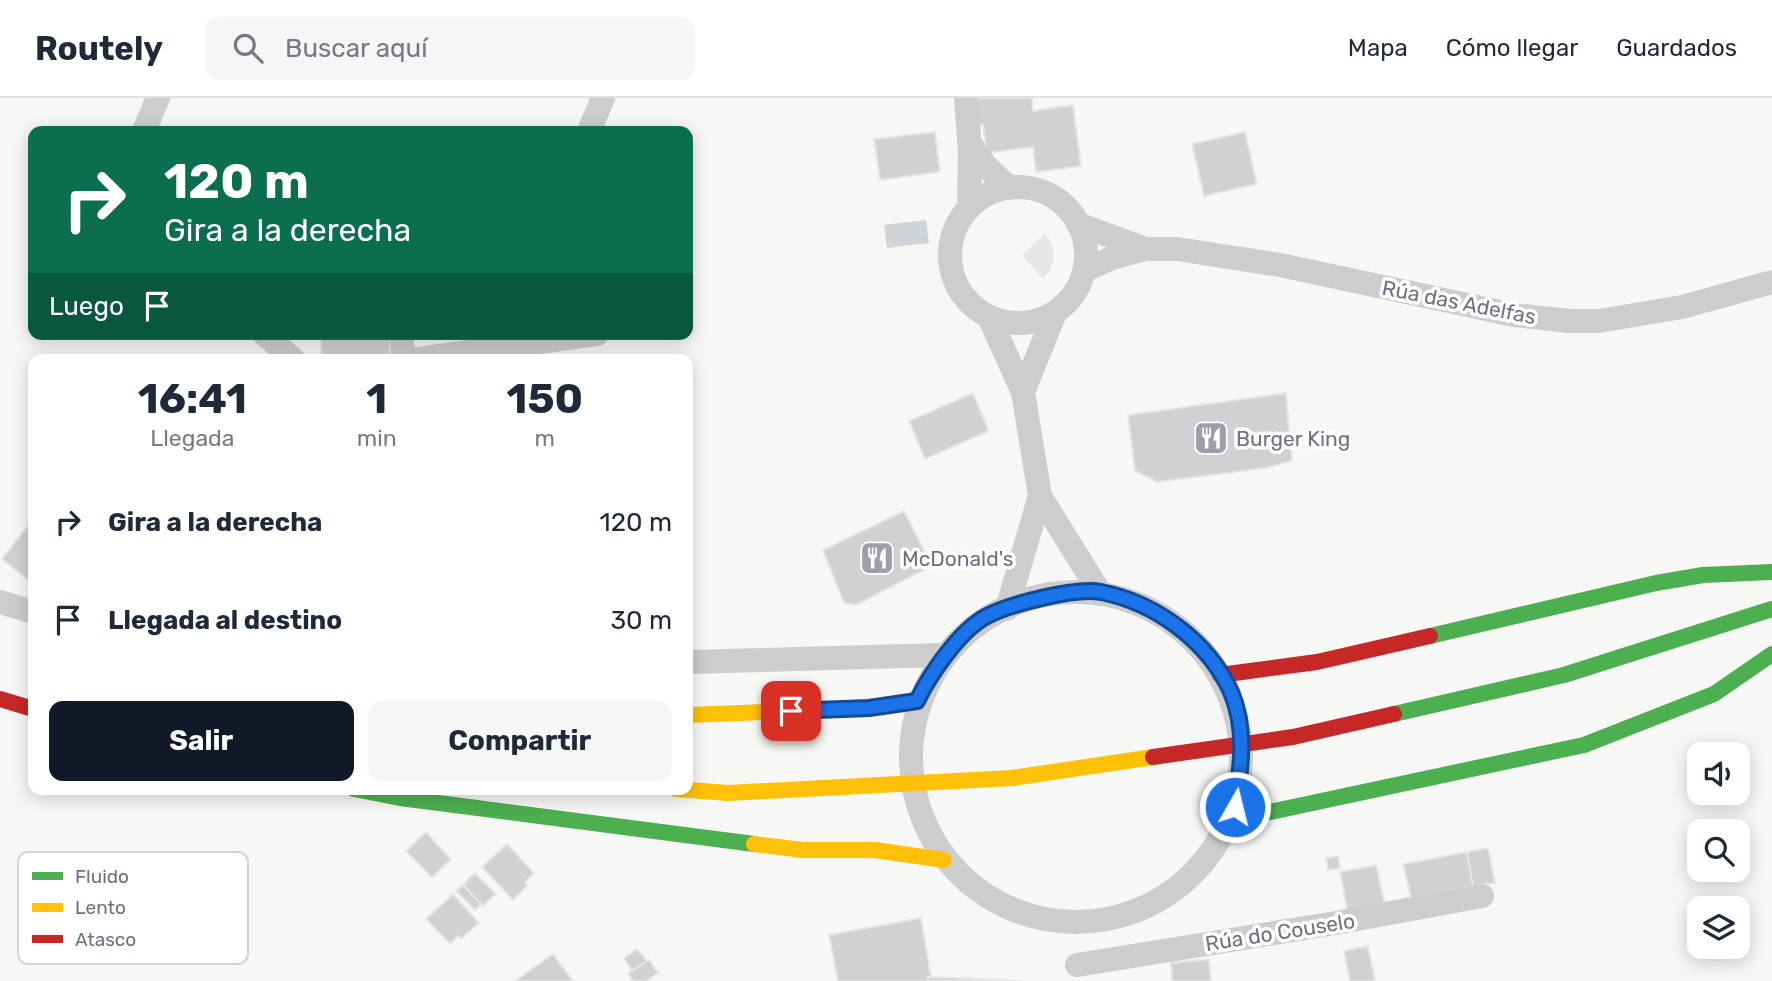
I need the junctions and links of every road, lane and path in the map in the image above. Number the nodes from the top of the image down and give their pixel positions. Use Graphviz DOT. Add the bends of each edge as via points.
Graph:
graph roads {
  1 [pos="158,98"];
  2 [pos="603,98"];
  3 [pos="966,98"];
  4 [pos="146,126"];
  5 [pos="591,126"];
  6 [pos="970,144"];
  7 [pos="1009,188"];
  8 [pos="969,208"];
  9 [pos="1078,224"];
  10 [pos="1145,249"];
  11 [pos="1085,270"];
  12 [pos="1772,282"];
  13 [pos="1055,313"];
  14 [pos="989,317"];
  15 [pos="271,340"];
  16 [pos="554,340"];
  17 [pos="287,354"];
  18 [pos="454,354"];
  19 [pos="1023,392"];
  20 [pos="1040,496"];
  21 [pos="1772,572"];
  22 [pos="1099,591"];
  23 [pos="0,602"];
  24 [pos="1007,609"];
  25 [pos="1772,609"];
  26 [pos="28,610"];
  27 [pos="1772,654"];
  28 [pos="943,655"];
  29 [pos="693,662"];
  30 [pos="1226,684"];
  31 [pos="0,699"];
  32 [pos="917,701"];
  33 [pos="28,706"];
  34 [pos="693,715"];
  35 [pos="693,790"];
  36 [pos="385,795"];
  37 [pos="1230,817"];
  38 [pos="944,860"];
  39 [pos="1482,896"];
  40 [pos="1083,922"];
  41 [pos="1076,973"];
  1 -- 4 [label="street"];
  2 -- 5 [label="street"];
  3 -- 6 [label="street"];
  6 -- 7 [label="street"];
  6 -- 8 [label="street"];
  7 -- 8 [label="street" via="987,195"];
  7 -- 9 [label="street" via="1032,188 1053,196"];
  8 -- 14 [label="street" via="950,246 951,268 971,305"];
  9 -- 10 [label="street, Rúa das Adelfas"];
  9 -- 11 [label="street" via="1087,252"];
  10 -- 11 [label="street, Rúa das Adelfas"];
  10 -- 12 [label="street, Rúa das Adelfas" via="1177,249 1280,265 1514,315 1570,321 1650,313"];
  11 -- 13 [label="street" via="1079,287"];
  13 -- 14 [label="street" via="1034,322 1011,323"];
  13 -- 19 [label="street"];
  14 -- 19 [label="street"];
  15 -- 17 [label="street"];
  16 -- 18 [label="street"];
  19 -- 20 [label="street"];
  20 -- 22 [label="street"];
  20 -- 24 [label="street"];
  21 -- 30 [label="highway" via="1703,575 1656,583"];
  22 -- 24 [label="street" via="1053,594"];
  22 -- 30 [label="street" via="1153,610 1200,643"];
  23 -- 26 [label="street"];
  24 -- 28 [label="street" via="986,616"];
  25 -- 35 [label="highway" via="1564,675 1293,737 1012,778 729,793"];
  27 -- 37 [label="highway" via="1714,694 1584,745"];
  28 -- 29 [label="street"];
  28 -- 32 [label="street"];
  30 -- 37 [label="street" via="1243,750"];
  31 -- 33 [label="highway"];
  32 -- 34 [label="highway" via="869,708"];
  32 -- 38 [label="street" via="909,762 914,798"];
  36 -- 38 [label="highway" via="803,850 875,850"];
  37 -- 40 [label="street" via="1208,859 1181,886 1130,914"];
  38 -- 40 [label="street" via="1010,910"];
  39 -- 41 [label="street, Rúa do Couselo"];
  40 -- 41 [label="street"];
}
